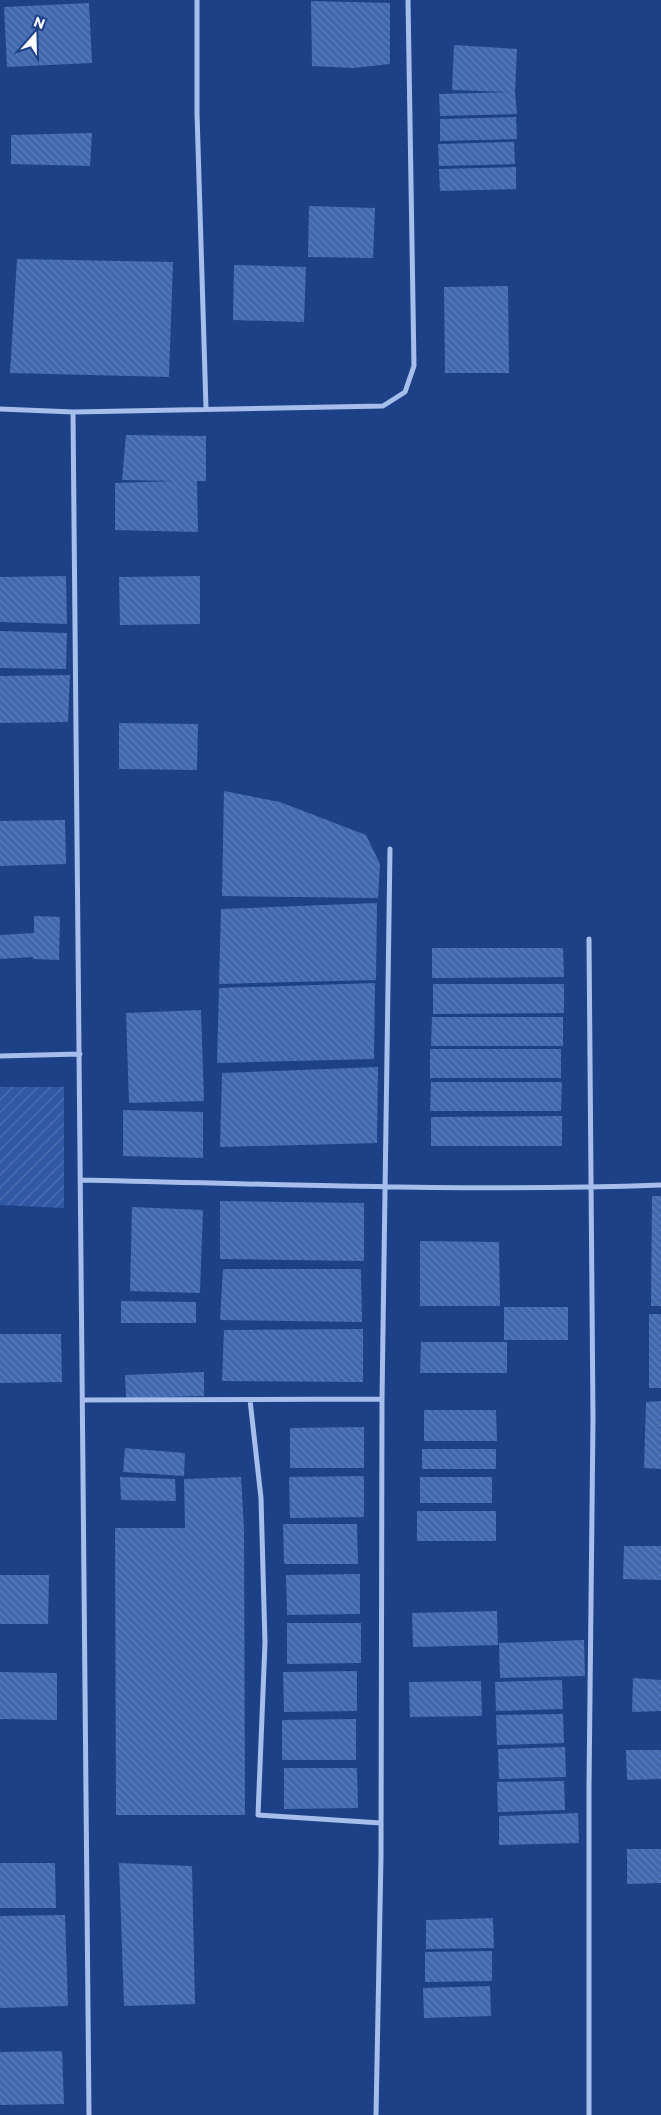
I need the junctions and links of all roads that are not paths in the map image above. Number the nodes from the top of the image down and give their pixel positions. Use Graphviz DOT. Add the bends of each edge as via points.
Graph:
graph roads {
  1 [pos="197,0"];
  2 [pos="408,0"];
  3 [pos="206,408"];
  4 [pos="0,409"];
  5 [pos="73,412"];
  6 [pos="390,849"];
  7 [pos="589,940"];
  8 [pos="80,1054"];
  9 [pos="0,1056"];
  10 [pos="81,1180"];
  11 [pos="661,1184"];
  12 [pos="384,1186"];
  13 [pos="590,1187"];
  14 [pos="382,1399"];
  15 [pos="83,1400"];
  16 [pos="250,1400"];
  17 [pos="381,1823"];
  18 [pos="89,2115"];
  19 [pos="376,2115"];
  20 [pos="589,2115"];
  1 -- 3 [label="street"];
  2 -- 3 [label="street" via="414,366 405,392 383,406"];
  3 -- 5 [label="street"];
  4 -- 5 [label="street"];
  5 -- 8 [label="street"];
  6 -- 12 [label="street"];
  7 -- 13 [label="street"];
  8 -- 9 [label="street"];
  8 -- 10 [label="street"];
  10 -- 12 [label="street"];
  10 -- 15 [label="street"];
  11 -- 13 [label="street"];
  12 -- 13 [label="street"];
  12 -- 14 [label="street"];
  13 -- 20 [label="street" via="593,1419"];
  14 -- 16 [label="street"];
  14 -- 17 [label="street"];
  15 -- 16 [label="street"];
  15 -- 18 [label="street"];
  16 -- 17 [label="street" via="261,1498 265,1643 258,1815"];
  17 -- 19 [label="street"];
}
